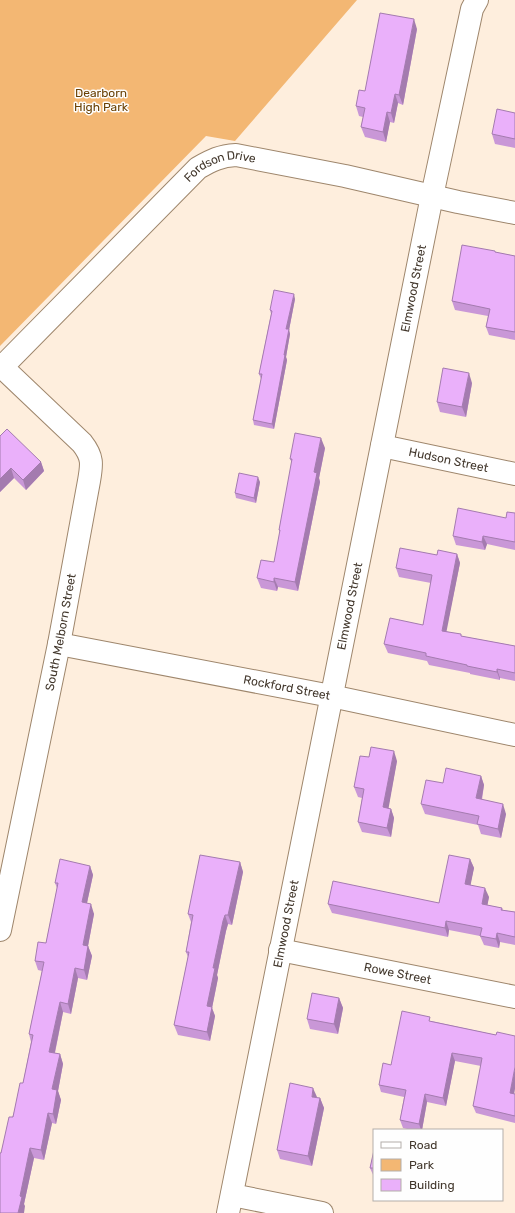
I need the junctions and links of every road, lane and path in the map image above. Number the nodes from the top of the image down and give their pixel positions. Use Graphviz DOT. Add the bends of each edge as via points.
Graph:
graph roads {
  1 [pos="477,0"];
  2 [pos="432,196"];
  3 [pos="515,214"];
  4 [pos="1,368"];
  5 [pos="382,446"];
  6 [pos="515,474"];
  7 [pos="59,644"];
  8 [pos="331,696"];
  9 [pos="515,735"];
  10 [pos="0,930"];
  11 [pos="280,950"];
  12 [pos="515,997"];
  13 [pos="230,1204"];
  14 [pos="322,1213"];
  1 -- 2 [label="street, Elmwood Street" via="472,9"];
  2 -- 3 [label="street, Fordson Drive"];
  2 -- 4 [label="street, Fordson Drive" via="236,155 213,159 198,168"];
  2 -- 5 [label="street, Elmwood Street"];
  4 -- 7 [label="street, South Melborn Street" via="82,443 92,459"];
  5 -- 6 [label="street, Hudson Street"];
  5 -- 8 [label="street, Elmwood Street"];
  7 -- 8 [label="street, Rockford Street"];
  7 -- 10 [label="street, South Melborn Street"];
  8 -- 9 [label="street, Rockford Street"];
  8 -- 11 [label="street, Elmwood Street"];
  11 -- 12 [label="street, Rowe Street"];
  11 -- 13 [label="street, Elmwood Street"];
  13 -- 14 [label="street"];
}
